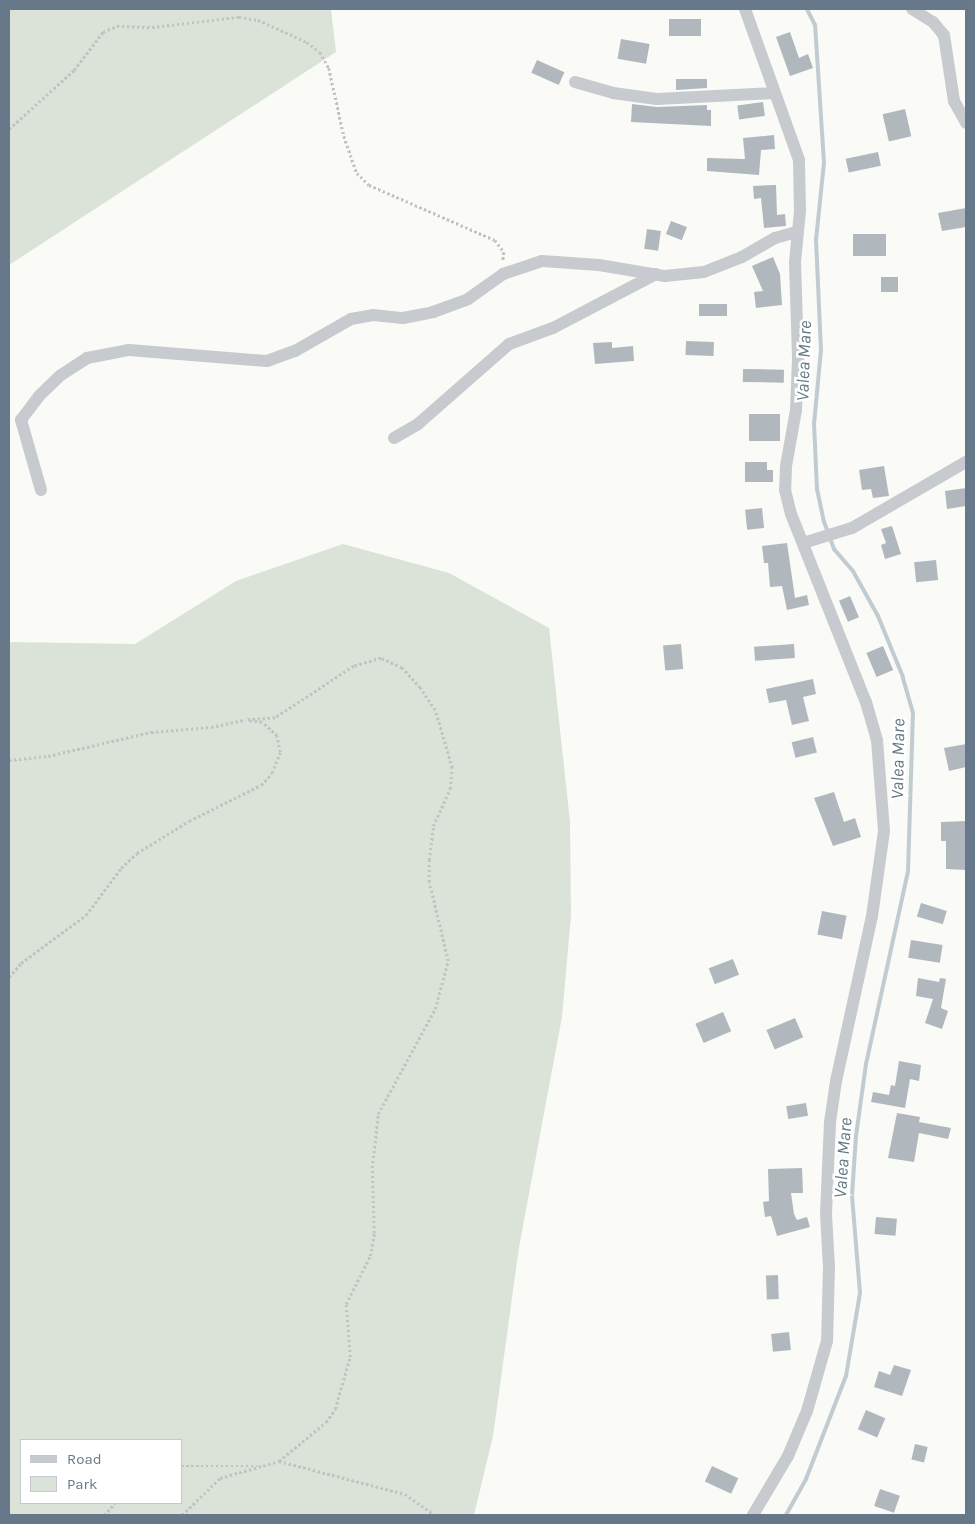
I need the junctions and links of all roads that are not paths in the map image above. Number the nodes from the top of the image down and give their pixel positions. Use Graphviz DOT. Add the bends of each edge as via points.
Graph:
graph roads {
  1 [pos="745,9"];
  2 [pos="912,9"];
  3 [pos="575,82"];
  4 [pos="774,93"];
  5 [pos="966,123"];
  6 [pos="796,232"];
  7 [pos="656,274"];
  8 [pos="394,438"];
  9 [pos="966,462"];
  10 [pos="41,490"];
  11 [pos="803,543"];
  12 [pos="753,1515"];
  1 -- 4 [label="street"];
  2 -- 5 [label="street" via="934,22 944,35 950,88"];
  3 -- 4 [label="street" via="613,93 657,99"];
  4 -- 6 [label="street" via="799,160 800,211"];
  6 -- 7 [label="street" via="704,272"];
  6 -- 11 [label="street" via="796,410 785,490"];
  7 -- 8 [label="street" via="553,328 509,344 418,424"];
  7 -- 10 [label="street" via="542,261 503,274 468,299 442,309 403,318 374,315 351,319 295,351 267,361 138,350 108,352 87,358 50,386 20,420"];
  9 -- 11 [label="street" via="852,528"];
  11 -- 12 [label="street" via="866,702 877,740 884,831 874,908 830,1122 826,1214 827,1340 807,1411 788,1456"];
}
